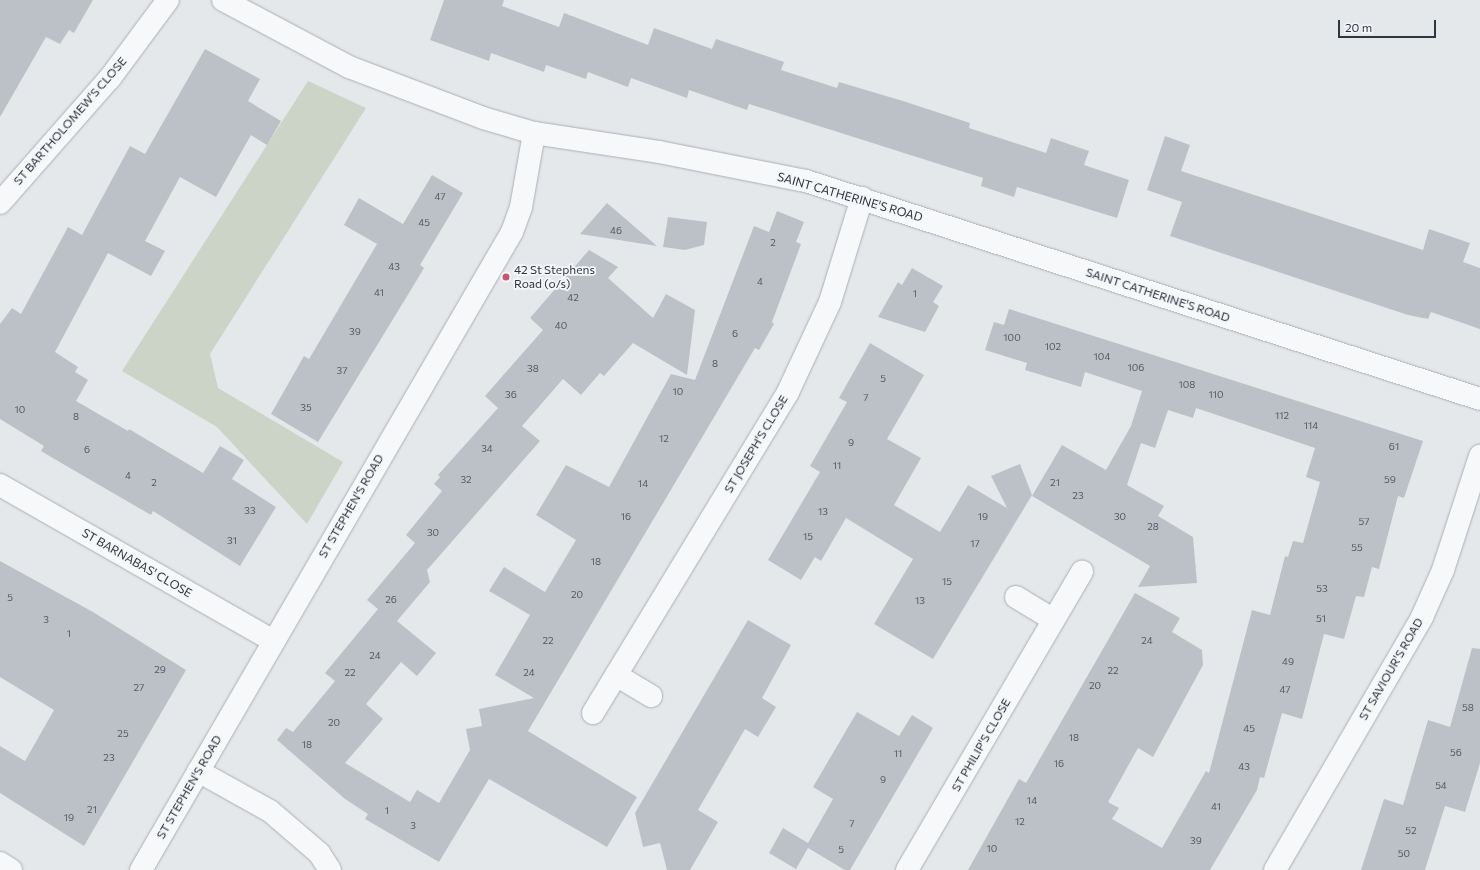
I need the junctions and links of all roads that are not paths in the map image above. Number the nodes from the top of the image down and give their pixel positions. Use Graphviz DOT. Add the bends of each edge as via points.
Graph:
graph roads {
  1 [pos="168,0"];
  2 [pos="223,0"];
  3 [pos="534,132"];
  4 [pos="862,198"];
  5 [pos="0,204"];
  6 [pos="1480,399"];
  7 [pos="1480,456"];
  8 [pos="0,485"];
  9 [pos="1082,572"];
  10 [pos="1016,597"];
  11 [pos="1054,620"];
  12 [pos="274,642"];
  13 [pos="616,675"];
  14 [pos="651,696"];
  15 [pos="593,713"];
  16 [pos="198,771"];
  17 [pos="0,863"];
  18 [pos="11,870"];
  19 [pos="141,870"];
  20 [pos="330,870"];
  21 [pos="907,870"];
  22 [pos="1275,870"];
  1 -- 5 [label="street, ST BARTHOLOMEW'S CLOSE" via="110,78"];
  2 -- 3 [label="street, SAINT CATHERINE'S ROAD" via="246,15 349,67 432,101"];
  3 -- 4 [label="street, SAINT CATHERINE'S ROAD" via="752,170"];
  3 -- 12 [label="street, ST STEPHEN'S ROAD" via="521,207 512,232"];
  4 -- 6 [label="street, SAINT CATHERINE'S ROAD"];
  4 -- 13 [label="street, ST JOSEPH'S CLOSE" via="830,302 788,392"];
  7 -- 22 [label="street, ST SAVIOUR'S ROAD" via="1443,570 1422,617"];
  8 -- 12 [label="street, ST BARNABAS' CLOSE"];
  9 -- 11 [label="street, ST PHILIP'S CLOSE"];
  10 -- 11 [label="street"];
  11 -- 21 [label="street, ST PHILIP'S CLOSE"];
  12 -- 16 [label="street, ST STEPHEN'S ROAD"];
  13 -- 14 [label="street"];
  13 -- 15 [label="street, ST JOSEPH'S CLOSE"];
  16 -- 19 [label="street, ST STEPHEN'S ROAD"];
  16 -- 20 [label="street" via="270,811 319,853"];
  17 -- 18 [label="street"];
}
